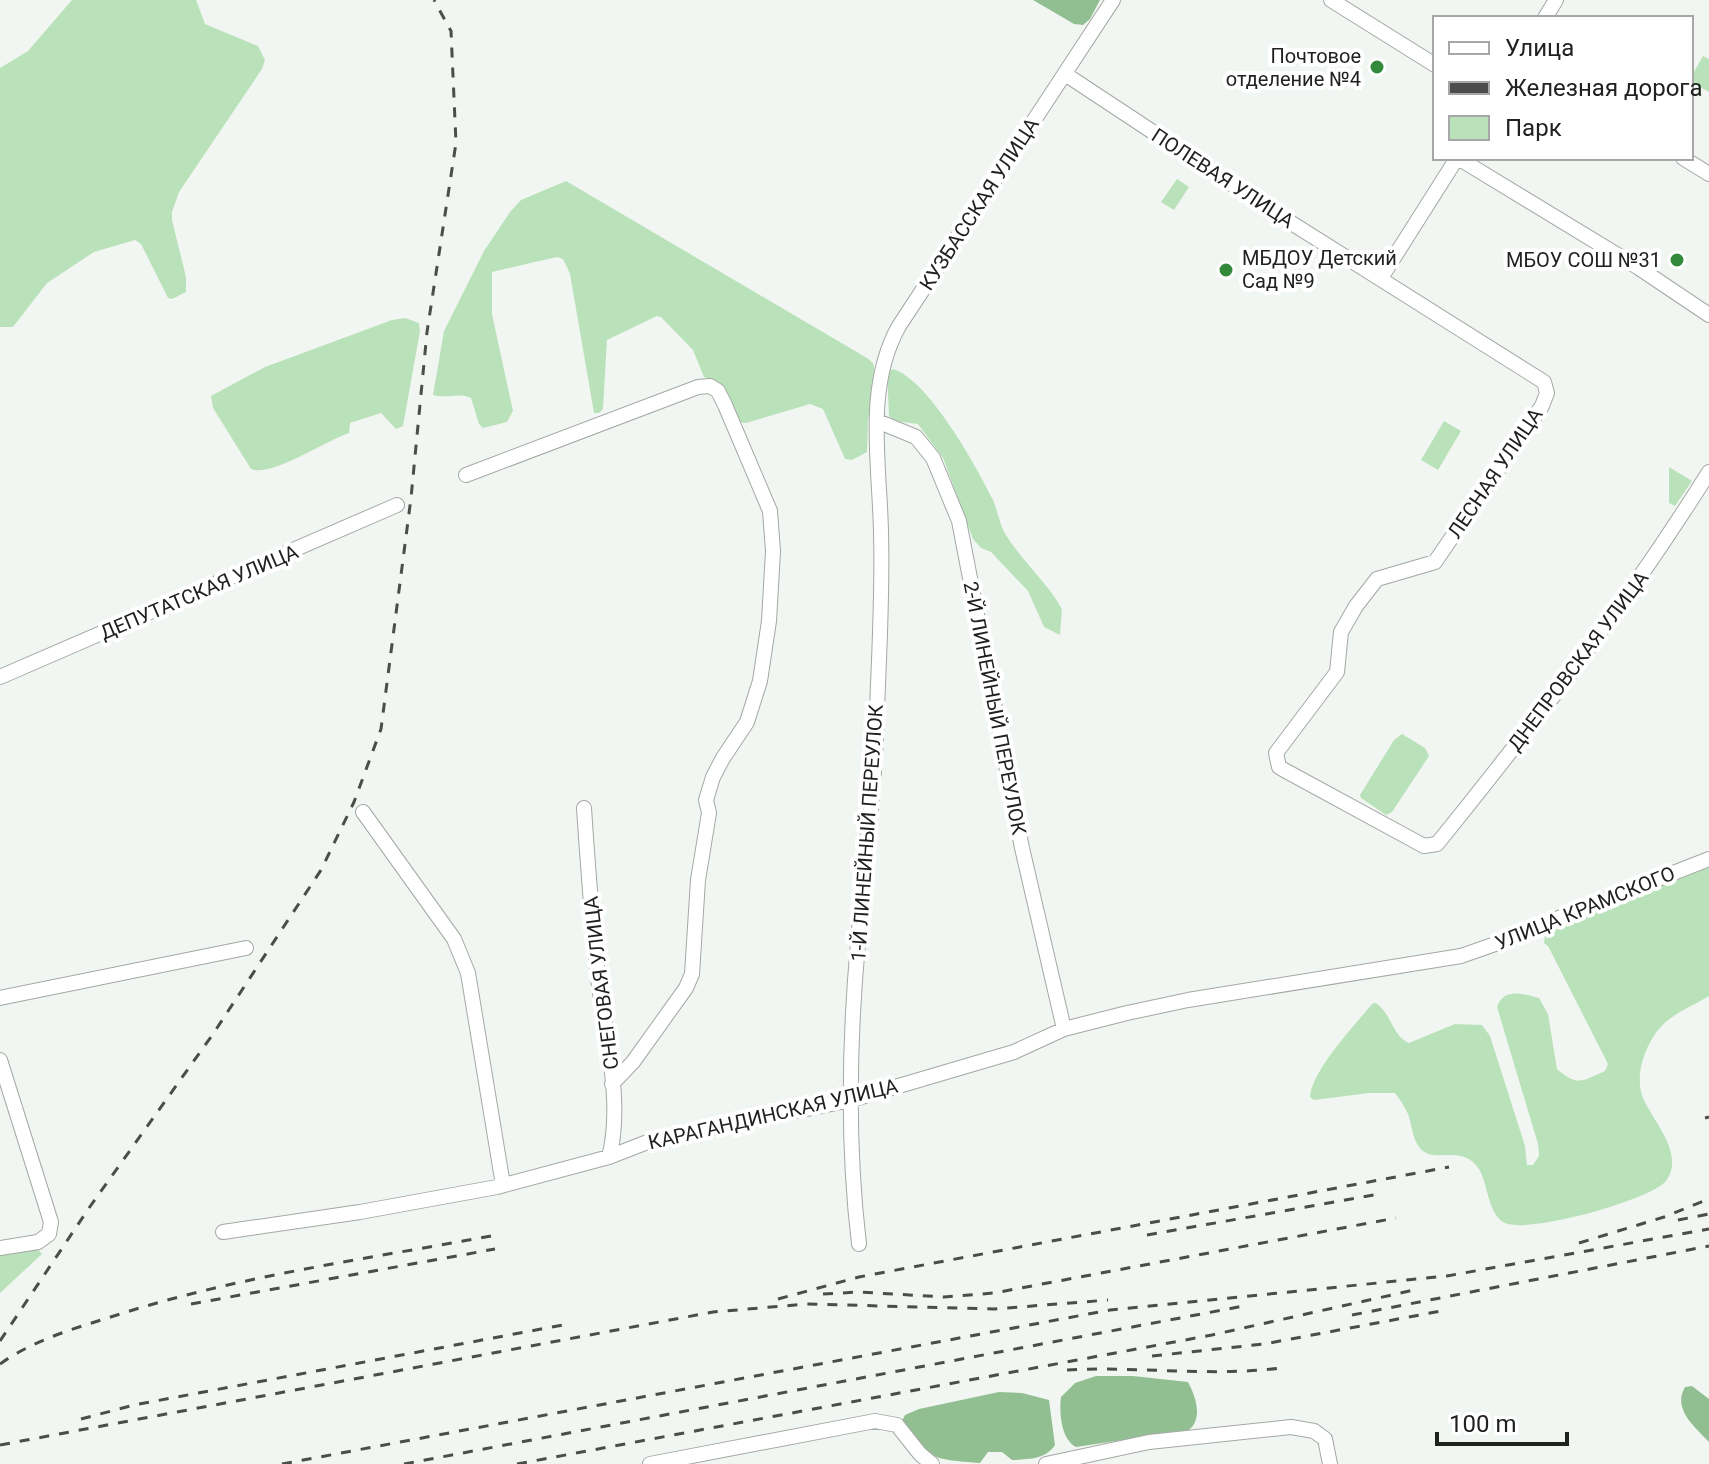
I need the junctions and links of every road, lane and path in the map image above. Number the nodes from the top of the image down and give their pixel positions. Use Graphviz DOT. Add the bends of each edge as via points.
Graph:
graph roads {
  1 [pos="1113,0"];
  2 [pos="1331,0"];
  3 [pos="1433,64"];
  4 [pos="1065,74"];
  5 [pos="1456,160"];
  6 [pos="1460,160"];
  7 [pos="1686,160"];
  8 [pos="1709,174"];
  9 [pos="1381,278"];
  10 [pos="1709,315"];
  11 [pos="1544,382"];
  12 [pos="877,421"];
  13 [pos="1709,472"];
  14 [pos="466,475"];
  15 [pos="397,505"];
  16 [pos="0,677"];
  17 [pos="584,808"];
  18 [pos="363,812"];
  19 [pos="1437,844"];
  20 [pos="1709,859"];
  21 [pos="246,948"];
  22 [pos="1461,956"];
  23 [pos="0,998"];
  24 [pos="1064,1029"];
  25 [pos="0,1060"];
  26 [pos="612,1084"];
  27 [pos="851,1100"];
  28 [pos="609,1157"];
  29 [pos="503,1185"];
  30 [pos="223,1232"];
  31 [pos="859,1244"];
  32 [pos="0,1248"];
  33 [pos="650,1464"];
  34 [pos="932,1464"];
  35 [pos="1046,1464"];
  36 [pos="1330,1464"];
  1 -- 4 [label="street, КУЗБАССКАЯ УЛИЦА"];
  2 -- 3 [label="street"];
  4 -- 9 [label="street, ПОЛЕВАЯ УЛИЦА"];
  4 -- 12 [label="street, КУЗБАССКАЯ УЛИЦА" via="899,326 889,345"];
  5 -- 9 [label="street"];
  6 -- 10 [label="street"];
  7 -- 8 [label="street"];
  9 -- 11 [label="street, ПОЛЕВАЯ УЛИЦА"];
  11 -- 19 [label="street, ЛЕСНАЯ УЛИЦА" via="1542,406 1435,562 1377,579 1356,606 1341,632 1337,672 1276,753 1279,767 1424,846"];
  12 -- 24 [label="street, 2-Й ЛИНЕЙНЫЙ ПЕРЕУЛОК" via="916,437 933,458 959,521 1022,848"];
  12 -- 27 [label="street, 1-Й ЛИНЕЙНЫЙ ПЕРЕУЛОК" via="881,533 874,785 858,941"];
  13 -- 19 [label="street, ДНЕПРОВСКАЯ УЛИЦА" via="1566,681"];
  14 -- 26 [label="street" via="710,386 718,391 770,511 773,551 760,681 747,722 713,777 706,800 709,813 692,974 633,1062"];
  15 -- 16 [label="street, ДЕПУТАТСКАЯ УЛИЦА"];
  17 -- 26 [label="street, СНЕГОВАЯ УЛИЦА"];
  18 -- 29 [label="street" via="454,939 468,973"];
  20 -- 22 [label="street, УЛИЦА КРАМСКОГО"];
  21 -- 23 [label="street"];
  22 -- 24 [label="street, КАРАГАНДИНСКАЯ УЛИЦА" via="1188,1000"];
  24 -- 27 [label="street, КАРАГАНДИНСКАЯ УЛИЦА" via="1014,1052"];
  25 -- 32 [label="street" via="51,1222 49,1234 38,1242"];
  26 -- 28 [label="street, СНЕГОВАЯ УЛИЦА"];
  27 -- 28 [label="street, КАРАГАНДИНСКАЯ УЛИЦА" via="650,1141"];
  27 -- 31 [label="street, 1-Й ЛИНЕЙНЫЙ ПЕРЕУЛОК"];
  28 -- 29 [label="street, КАРАГАНДИНСКАЯ УЛИЦА"];
  29 -- 30 [label="street, КАРАГАНДИНСКАЯ УЛИЦА"];
  33 -- 34 [label="street" via="875,1421 897,1425"];
  35 -- 36 [label="street" via="1149,1442 1291,1427 1325,1439"];
}
